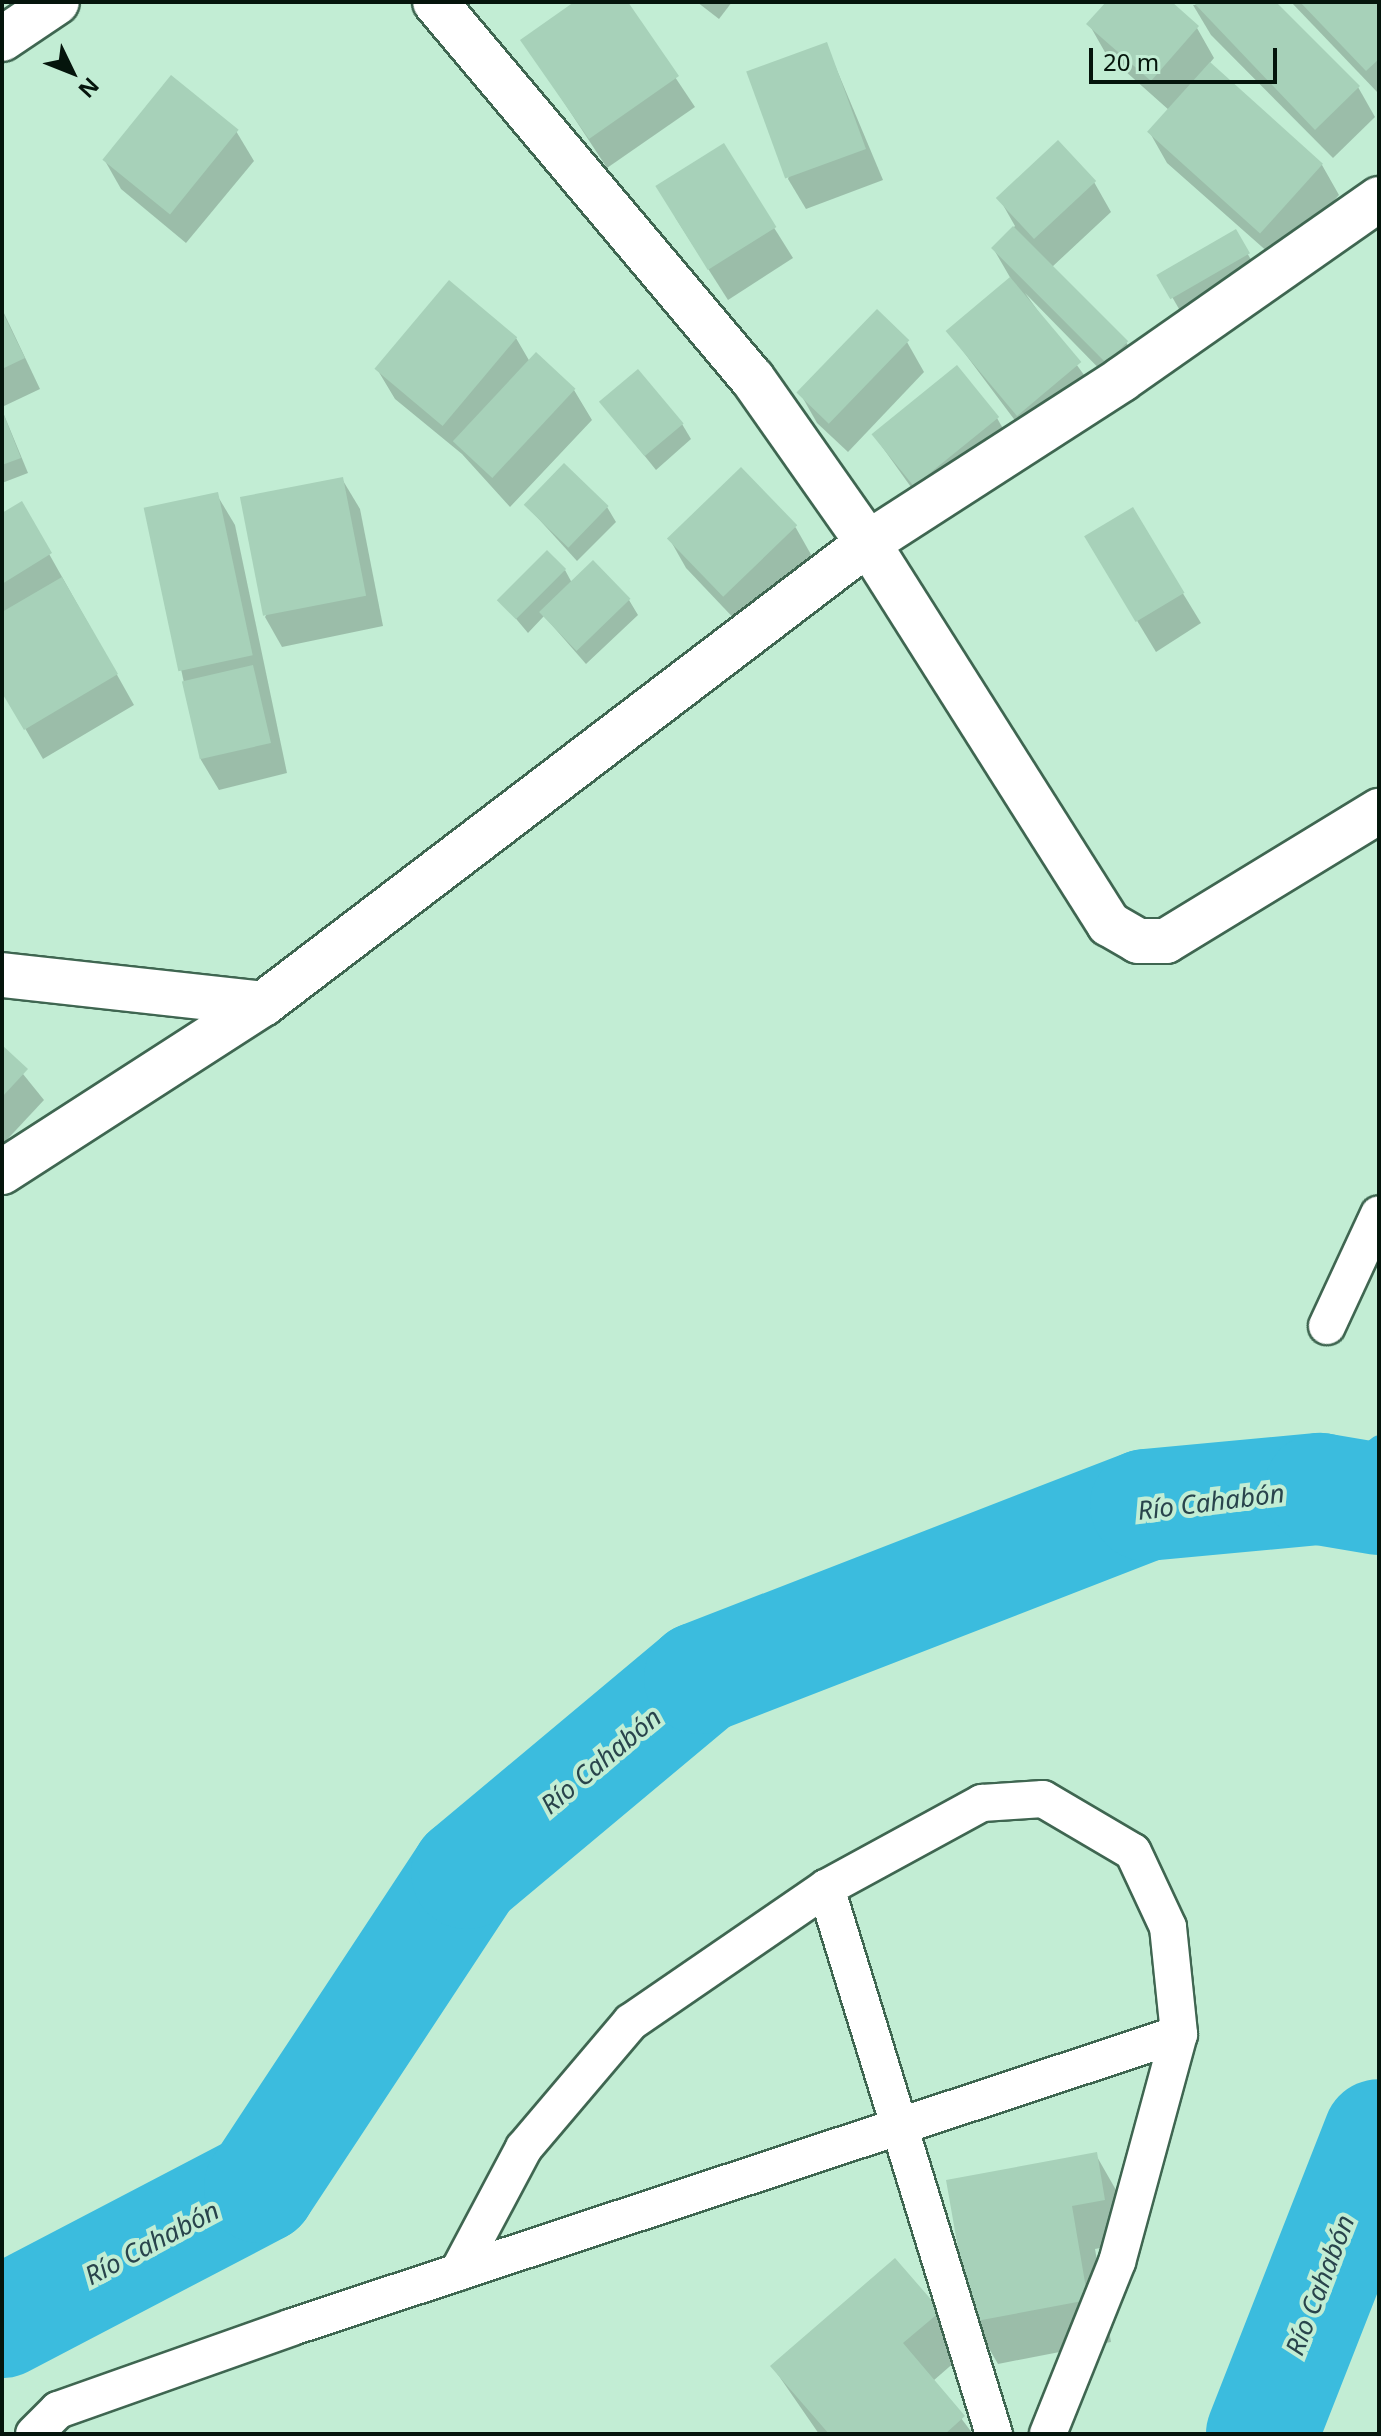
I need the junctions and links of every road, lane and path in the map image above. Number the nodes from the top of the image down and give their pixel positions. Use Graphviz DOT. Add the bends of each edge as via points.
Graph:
graph roads {
  1 [pos="57,2"];
  2 [pos="435,2"];
  3 [pos="2,39"];
  4 [pos="1379,199"];
  5 [pos="868,543"];
  6 [pos="1379,811"];
  7 [pos="2,975"];
  8 [pos="263,1004"];
  9 [pos="2,1172"];
  10 [pos="1379,1214"];
  11 [pos="1327,1326"];
  12 [pos="826,1888"];
  13 [pos="1179,2034"];
  14 [pos="899,2125"];
  15 [pos="458,2272"];
  16 [pos="34,2434"];
  17 [pos="994,2434"];
  18 [pos="1048,2434"];
  1 -- 3 [label="street"];
  2 -- 5 [label="street" via="752,378"];
  4 -- 5 [label="street" via="1122,379"];
  5 -- 6 [label="street" via="1109,924 1138,941 1166,941"];
  5 -- 8 [label="street"];
  7 -- 8 [label="street"];
  8 -- 9 [label="street"];
  10 -- 11 [label="lane"];
  12 -- 13 [label="lane" via="982,1803 1043,1799 1133,1852 1168,1927"];
  12 -- 14 [label="lane"];
  12 -- 15 [label="lane" via="631,2022 524,2148"];
  13 -- 14 [label="lane"];
  13 -- 18 [label="lane" via="1117,2262"];
  14 -- 15 [label="lane"];
  14 -- 17 [label="lane"];
  15 -- 16 [label="lane" via="58,2410"];
}
